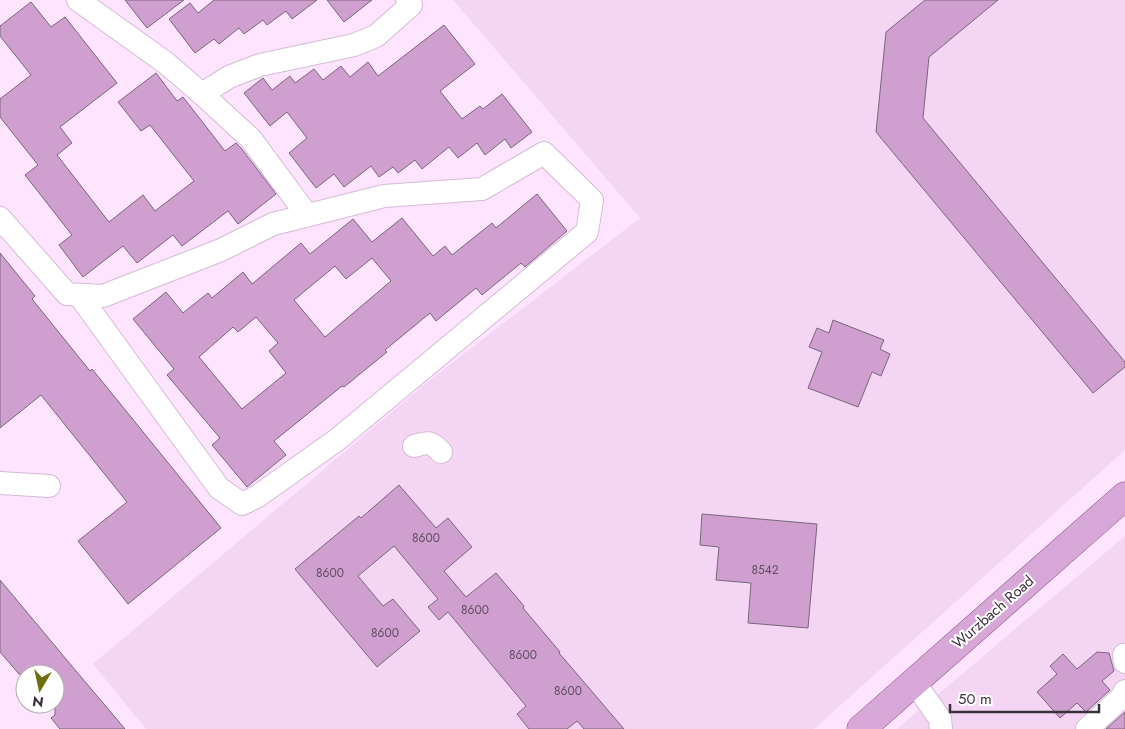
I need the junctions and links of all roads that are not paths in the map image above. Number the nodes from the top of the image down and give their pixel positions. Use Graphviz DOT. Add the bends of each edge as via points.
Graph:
graph roads {
  1 [pos="78,0"];
  2 [pos="407,0"];
  3 [pos="202,94"];
  4 [pos="307,215"];
  5 [pos="0,218"];
  6 [pos="79,295"];
  7 [pos="0,483"];
  8 [pos="49,486"];
  9 [pos="1125,496"];
  10 [pos="914,682"];
  11 [pos="1125,691"];
  12 [pos="861,729"];
  13 [pos="941,729"];
  14 [pos="1087,729"];
  1 -- 3 [label="lane" via="166,63"];
  2 -- 3 [label="lane" via="411,5 376,36 354,45 260,65 229,77"];
  3 -- 4 [label="lane" via="251,139"];
  4 -- 6 [label="lane" via="273,224 221,250 103,296"];
  4 -- 6 [label="lane" via="384,196 482,189 544,153 592,200 588,232 338,439 242,504 219,488"];
  5 -- 6 [label="lane" via="67,294"];
  7 -- 8 [label="lane"];
  9 -- 10 [label="main road, Wurzbach Road"];
  10 -- 12 [label="main road, Wurzbach Road"];
  10 -- 13 [label="lane" via="940,719"];
  11 -- 14 [label="lane"];
}
